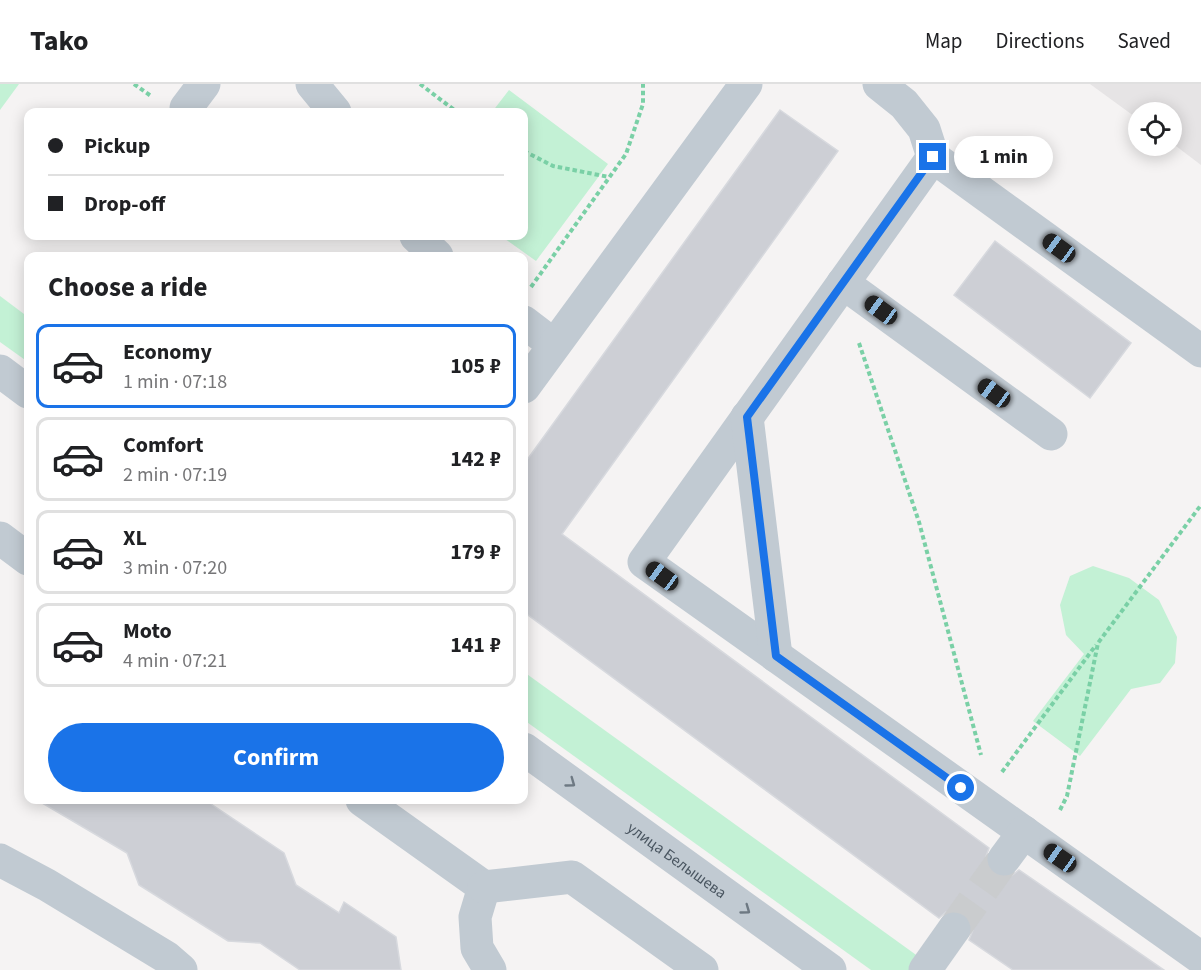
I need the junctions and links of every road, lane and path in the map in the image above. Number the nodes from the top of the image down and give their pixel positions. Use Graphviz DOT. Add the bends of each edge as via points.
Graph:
graph roads {
  1 [pos="312,84"];
  2 [pos="420,84"];
  3 [pos="643,84"];
  4 [pos="746,84"];
  5 [pos="879,84"];
  6 [pos="332,108"];
  7 [pos="451,108"];
  8 [pos="528,154"];
  9 [pos="933,157"];
  10 [pos="609,177"];
  11 [pos="420,240"];
  12 [pos="433,252"];
  13 [pos="843,283"];
  14 [pos="530,288"];
  15 [pos="528,325"];
  16 [pos="554,345"];
  17 [pos="1201,351"];
  18 [pos="0,371"];
  19 [pos="528,381"];
  20 [pos="24,389"];
  21 [pos="747,417"];
  22 [pos="1051,434"];
  23 [pos="1201,505"];
  24 [pos="0,538"];
  25 [pos="24,556"];
  26 [pos="1098,643"];
  27 [pos="776,656"];
  28 [pos="528,752"];
  29 [pos="980,801"];
  30 [pos="368,804"];
  31 [pos="1033,839"];
  32 [pos="1004,859"];
  33 [pos="0,860"];
  34 [pos="484,887"];
  35 [pos="954,929"];
  36 [pos="1201,958"];
  37 [pos="181,970"];
  38 [pos="490,970"];
  39 [pos="702,970"];
  40 [pos="830,970"];
  41 [pos="925,970"];
  1 -- 6 [label="street"];
  2 -- 7 [label="path"];
  3 -- 10 [label="path" via="643,105 626,154"];
  4 -- 16 [label="street"];
  5 -- 9 [label="street" via="904,104 924,129"];
  8 -- 10 [label="path" via="553,166"];
  9 -- 13 [label="street"];
  9 -- 17 [label="street"];
  10 -- 14 [label="path"];
  11 -- 12 [label="street"];
  13 -- 21 [label="street"];
  13 -- 22 [label="street"];
  13 -- 29 [label="path" via="849,314 919,522 981,751"];
  15 -- 16 [label="street"];
  16 -- 19 [label="street"];
  18 -- 20 [label="street"];
  21 -- 27 [label="street"];
  21 -- 27 [label="street" via="644,562"];
  23 -- 26 [label="path"];
  24 -- 25 [label="street"];
  26 -- 29 [label="path"];
  26 -- 31 [label="path" via="1067,796"];
  27 -- 29 [label="street"];
  28 -- 40 [label="street, улица Белышева, one-way"];
  29 -- 31 [label="street"];
  30 -- 34 [label="street"];
  31 -- 32 [label="street"];
  31 -- 36 [label="street"];
  33 -- 37 [label="street" via="166,957"];
  34 -- 38 [label="street" via="475,917 477,948"];
  34 -- 39 [label="street" via="572,877"];
  35 -- 41 [label="street"];
}
